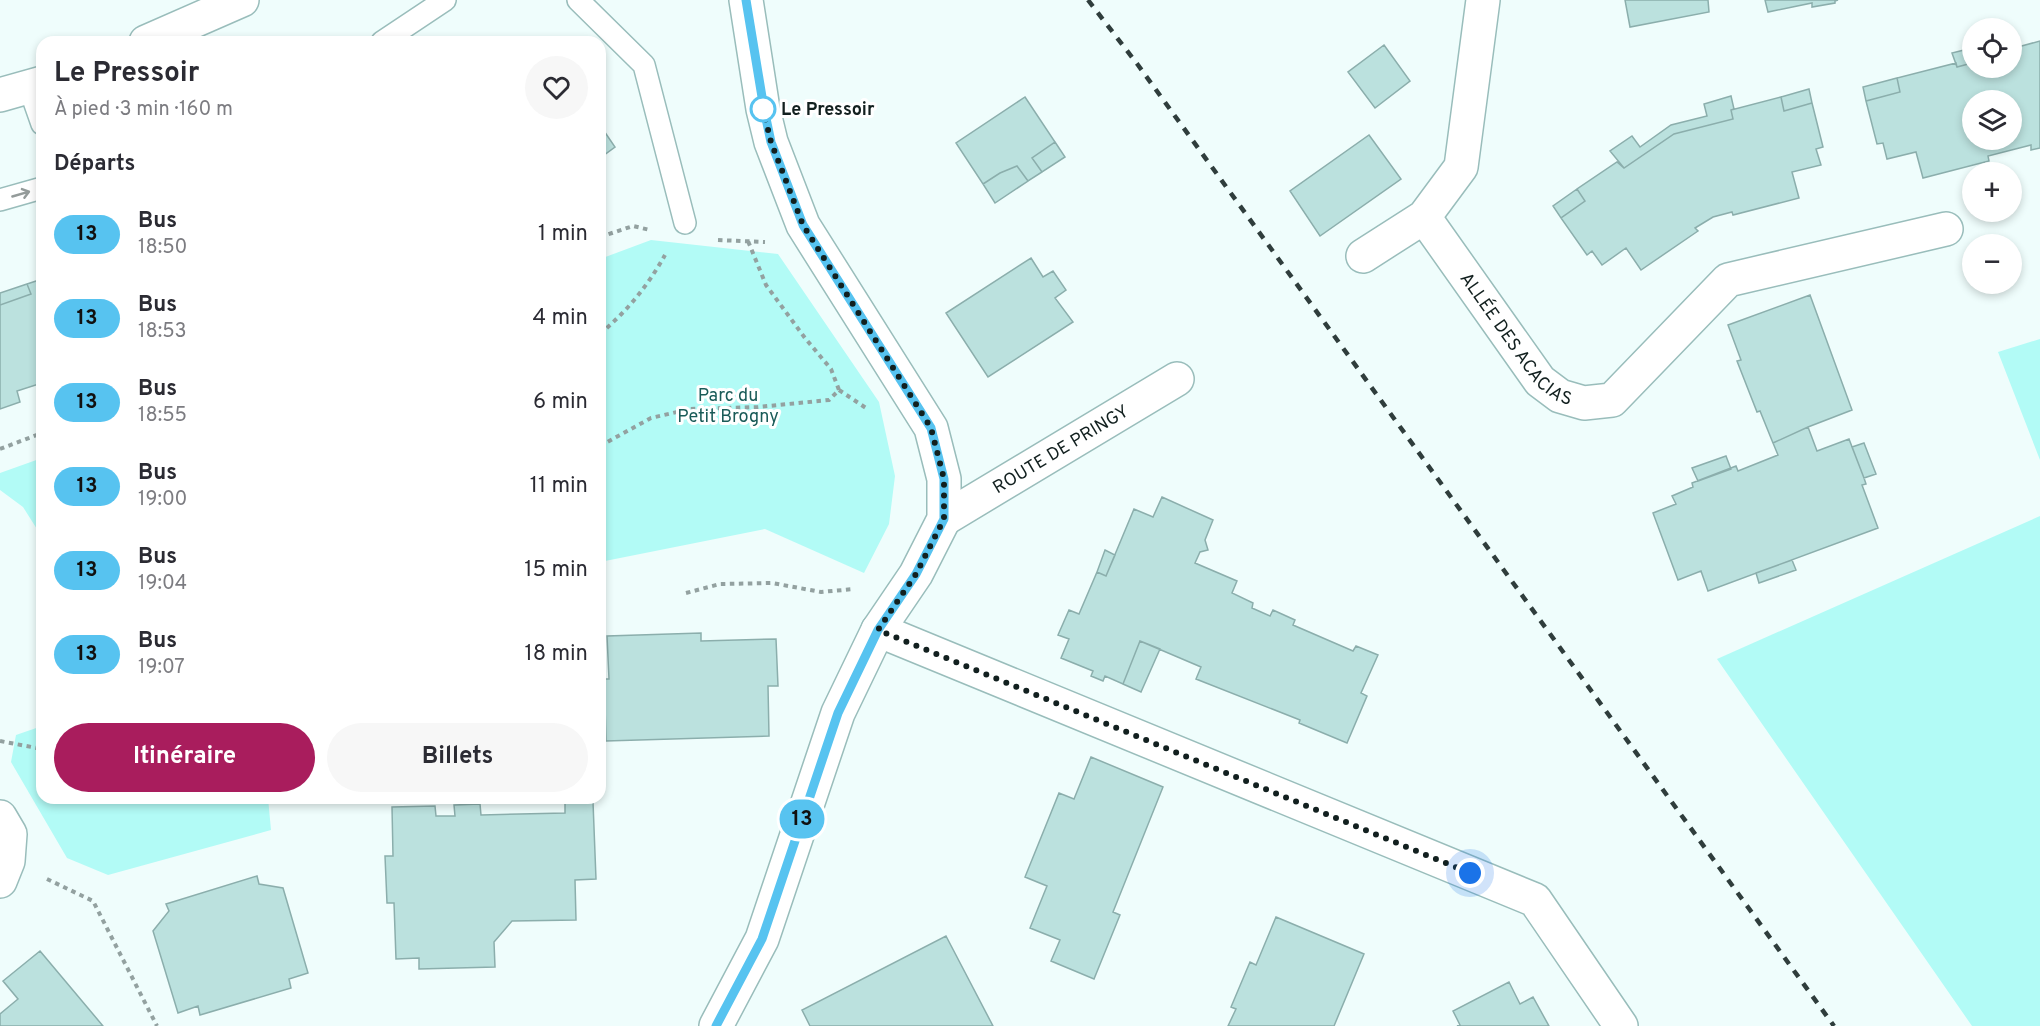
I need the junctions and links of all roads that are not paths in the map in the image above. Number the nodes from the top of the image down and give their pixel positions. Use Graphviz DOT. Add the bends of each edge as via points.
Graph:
graph roads {
  1 [pos="242,0"];
  2 [pos="445,0"];
  3 [pos="578,0"];
  4 [pos="746,0"];
  5 [pos="1483,0"];
  6 [pos="160,36"];
  7 [pos="391,36"];
  8 [pos="24,88"];
  9 [pos="36,111"];
  10 [pos="36,190"];
  11 [pos="0,200"];
  12 [pos="1424,216"];
  13 [pos="1946,229"];
  14 [pos="680,230"];
  15 [pos="1363,256"];
  16 [pos="1177,379"];
  17 [pos="944,519"];
  18 [pos="878,630"];
  19 [pos="0,817"];
  20 [pos="4,871"];
  21 [pos="716,1026"];
  22 [pos="1621,1026"];
  1 -- 6 [label="street"];
  2 -- 7 [label="lane"];
  3 -- 14 [label="lane" via="644,65"];
  4 -- 17 [label="street" via="771,142 803,225 931,428 944,479"];
  5 -- 12 [label="street" via="1461,167"];
  8 -- 9 [label="lane"];
  11 -- 10 [label="lane, one-way"];
  12 -- 13 [label="street, ALLÉE DES ACACIAS" via="1540,381 1560,396 1584,403 1611,400 1728,280"];
  12 -- 15 [label="street"];
  16 -- 17 [label="street, ROUTE DE PRINGY"];
  17 -- 18 [label="street" via="916,574"];
  18 -- 21 [label="street" via="838,713 762,939"];
  18 -- 22 [label="street" via="1534,900"];
  19 -- 20 [label="street" via="10,834"];
}
